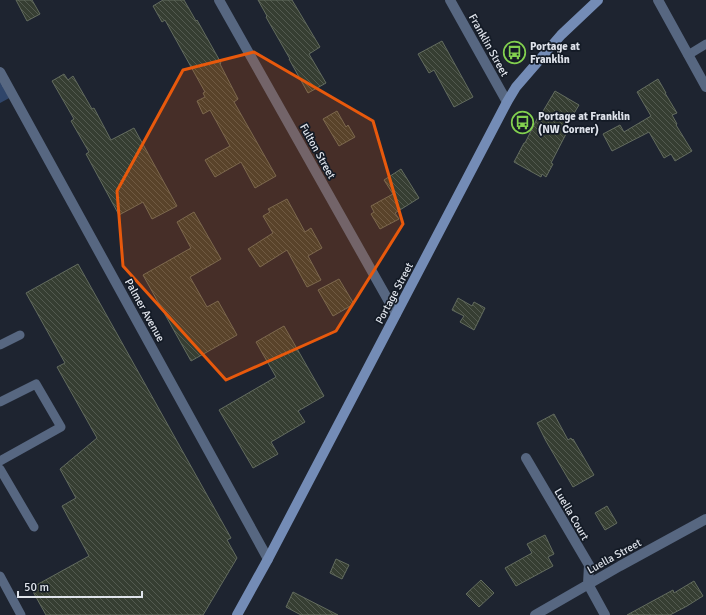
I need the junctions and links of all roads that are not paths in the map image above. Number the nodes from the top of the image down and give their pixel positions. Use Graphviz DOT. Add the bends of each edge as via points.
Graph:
graph roads {
  1 [pos="220,0"];
  2 [pos="450,0"];
  3 [pos="598,0"];
  4 [pos="658,0"];
  5 [pos="706,44"];
  6 [pos="688,55"];
  7 [pos="0,72"];
  8 [pos="706,87"];
  9 [pos="507,102"];
  10 [pos="396,314"];
  11 [pos="20,335"];
  12 [pos="0,345"];
  13 [pos="0,402"];
  14 [pos="526,458"];
  15 [pos="0,461"];
  16 [pos="0,469"];
  17 [pos="706,518"];
  18 [pos="34,527"];
  19 [pos="268,559"];
  20 [pos="0,576"];
  21 [pos="588,584"];
  22 [pos="21,615"];
  23 [pos="237,615"];
  24 [pos="535,615"];
  25 [pos="606,615"];
  1 -- 10 [label="street, Fulton Street"];
  2 -- 9 [label="street, Franklin Street"];
  3 -- 9 [label="main road, Portage Street" via="561,35 516,87"];
  4 -- 6 [label="street"];
  5 -- 6 [label="lane"];
  6 -- 8 [label="street"];
  7 -- 19 [label="street, Palmer Avenue"];
  9 -- 10 [label="main road, Portage Street"];
  10 -- 19 [label="main road, Portage Street"];
  11 -- 12 [label="lane"];
  13 -- 15 [label="lane" via="36,384 61,427"];
  14 -- 21 [label="street, Luella Court" via="589,565"];
  16 -- 18 [label="lane"];
  17 -- 21 [label="street, Luella Street"];
  19 -- 23 [label="main road, Portage Street"];
  20 -- 22 [label="lane"];
  21 -- 24 [label="street, Luella Street"];
  21 -- 25 [label="street"];
}
